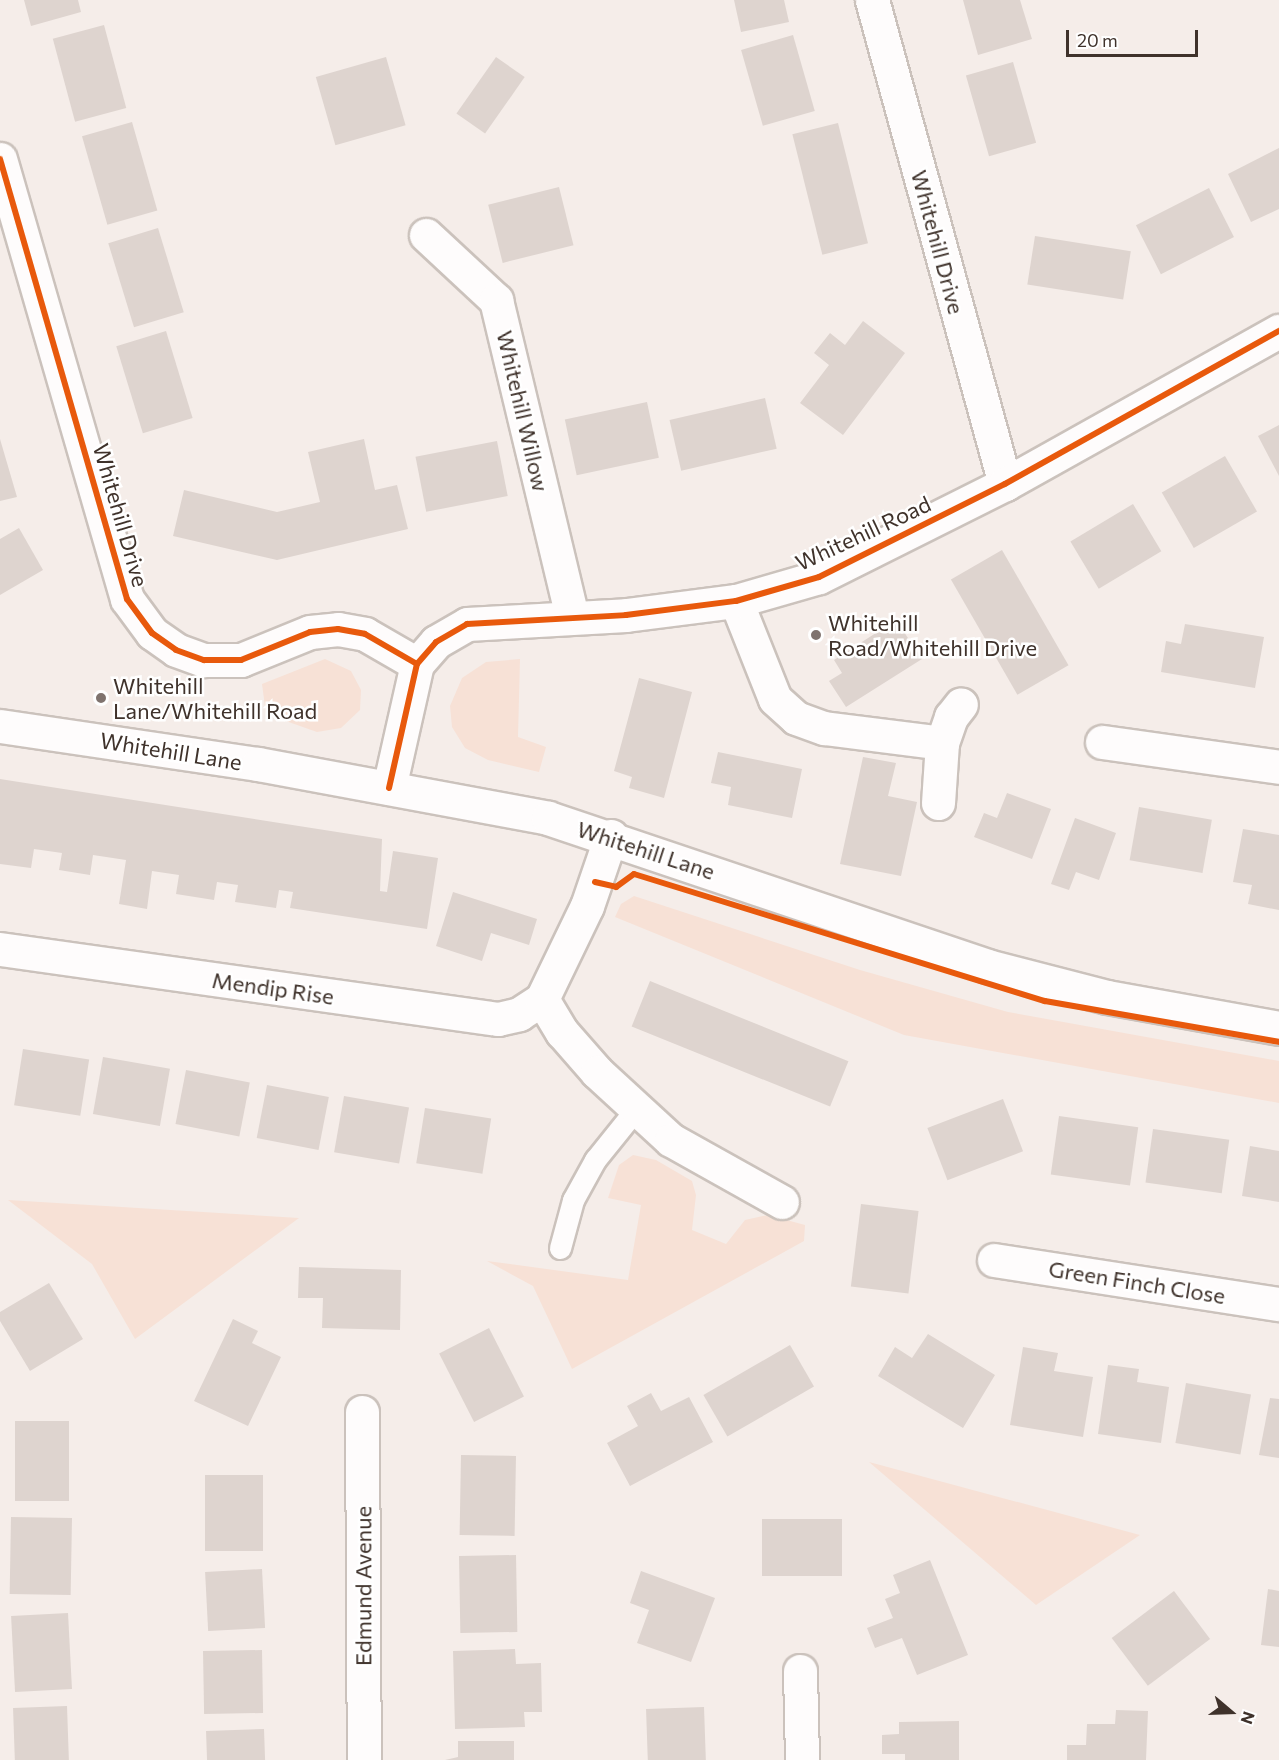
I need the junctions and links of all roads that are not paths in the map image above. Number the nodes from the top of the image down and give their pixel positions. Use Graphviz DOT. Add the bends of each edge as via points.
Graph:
graph roads {
  1 [pos="872,0"];
  2 [pos="0,159"];
  3 [pos="426,235"];
  4 [pos="1279,331"];
  5 [pos="1005,484"];
  6 [pos="736,601"];
  7 [pos="572,616"];
  8 [pos="417,664"];
  9 [pos="961,704"];
  10 [pos="0,726"];
  11 [pos="1102,742"];
  12 [pos="942,743"];
  13 [pos="1279,767"];
  14 [pos="389,788"];
  15 [pos="938,803"];
  16 [pos="611,836"];
  17 [pos="0,949"];
  18 [pos="542,999"];
  19 [pos="1279,1028"];
  20 [pos="636,1109"];
  21 [pos="782,1202"];
  22 [pos="560,1248"];
  23 [pos="994,1260"];
  24 [pos="1279,1304"];
  25 [pos="362,1412"];
  26 [pos="800,1671"];
  27 [pos="364,1760"];
  28 [pos="802,1760"];
  1 -- 5 [label="street, Whitehill Drive"];
  2 -- 8 [label="street, Whitehill Drive" via="127,599 152,633 176,650 204,660 241,660 310,632 338,629 365,634"];
  3 -- 7 [label="street, Whitehill Willow" via="496,300"];
  4 -- 5 [label="street, Whitehill Road"];
  5 -- 6 [label="street, Whitehill Road" via="874,553 819,577"];
  6 -- 7 [label="street, Whitehill Road"];
  6 -- 12 [label="street" via="775,699 796,718 824,728"];
  7 -- 8 [label="street, Whitehill Road" via="466,624 436,642"];
  8 -- 14 [label="street, Whitehill Road"];
  9 -- 12 [label="street" via="951,717"];
  10 -- 14 [label="street, Whitehill Lane"];
  11 -- 13 [label="street"];
  12 -- 15 [label="street"];
  14 -- 16 [label="street, Whitehill Lane" via="548,818"];
  16 -- 18 [label="street" via="579,925"];
  16 -- 19 [label="street, Whitehill Lane" via="987,966 1175,1012"];
  17 -- 18 [label="street, Mendip Rise" via="466,1017 498,1019 519,1014"];
  18 -- 20 [label="street" via="562,1032"];
  20 -- 21 [label="street" via="672,1140"];
  20 -- 22 [label="lane" via="595,1160 573,1200"];
  23 -- 24 [label="street, Green Finch Close"];
  25 -- 27 [label="street, Edmund Avenue"];
  26 -- 28 [label="street"];
}
